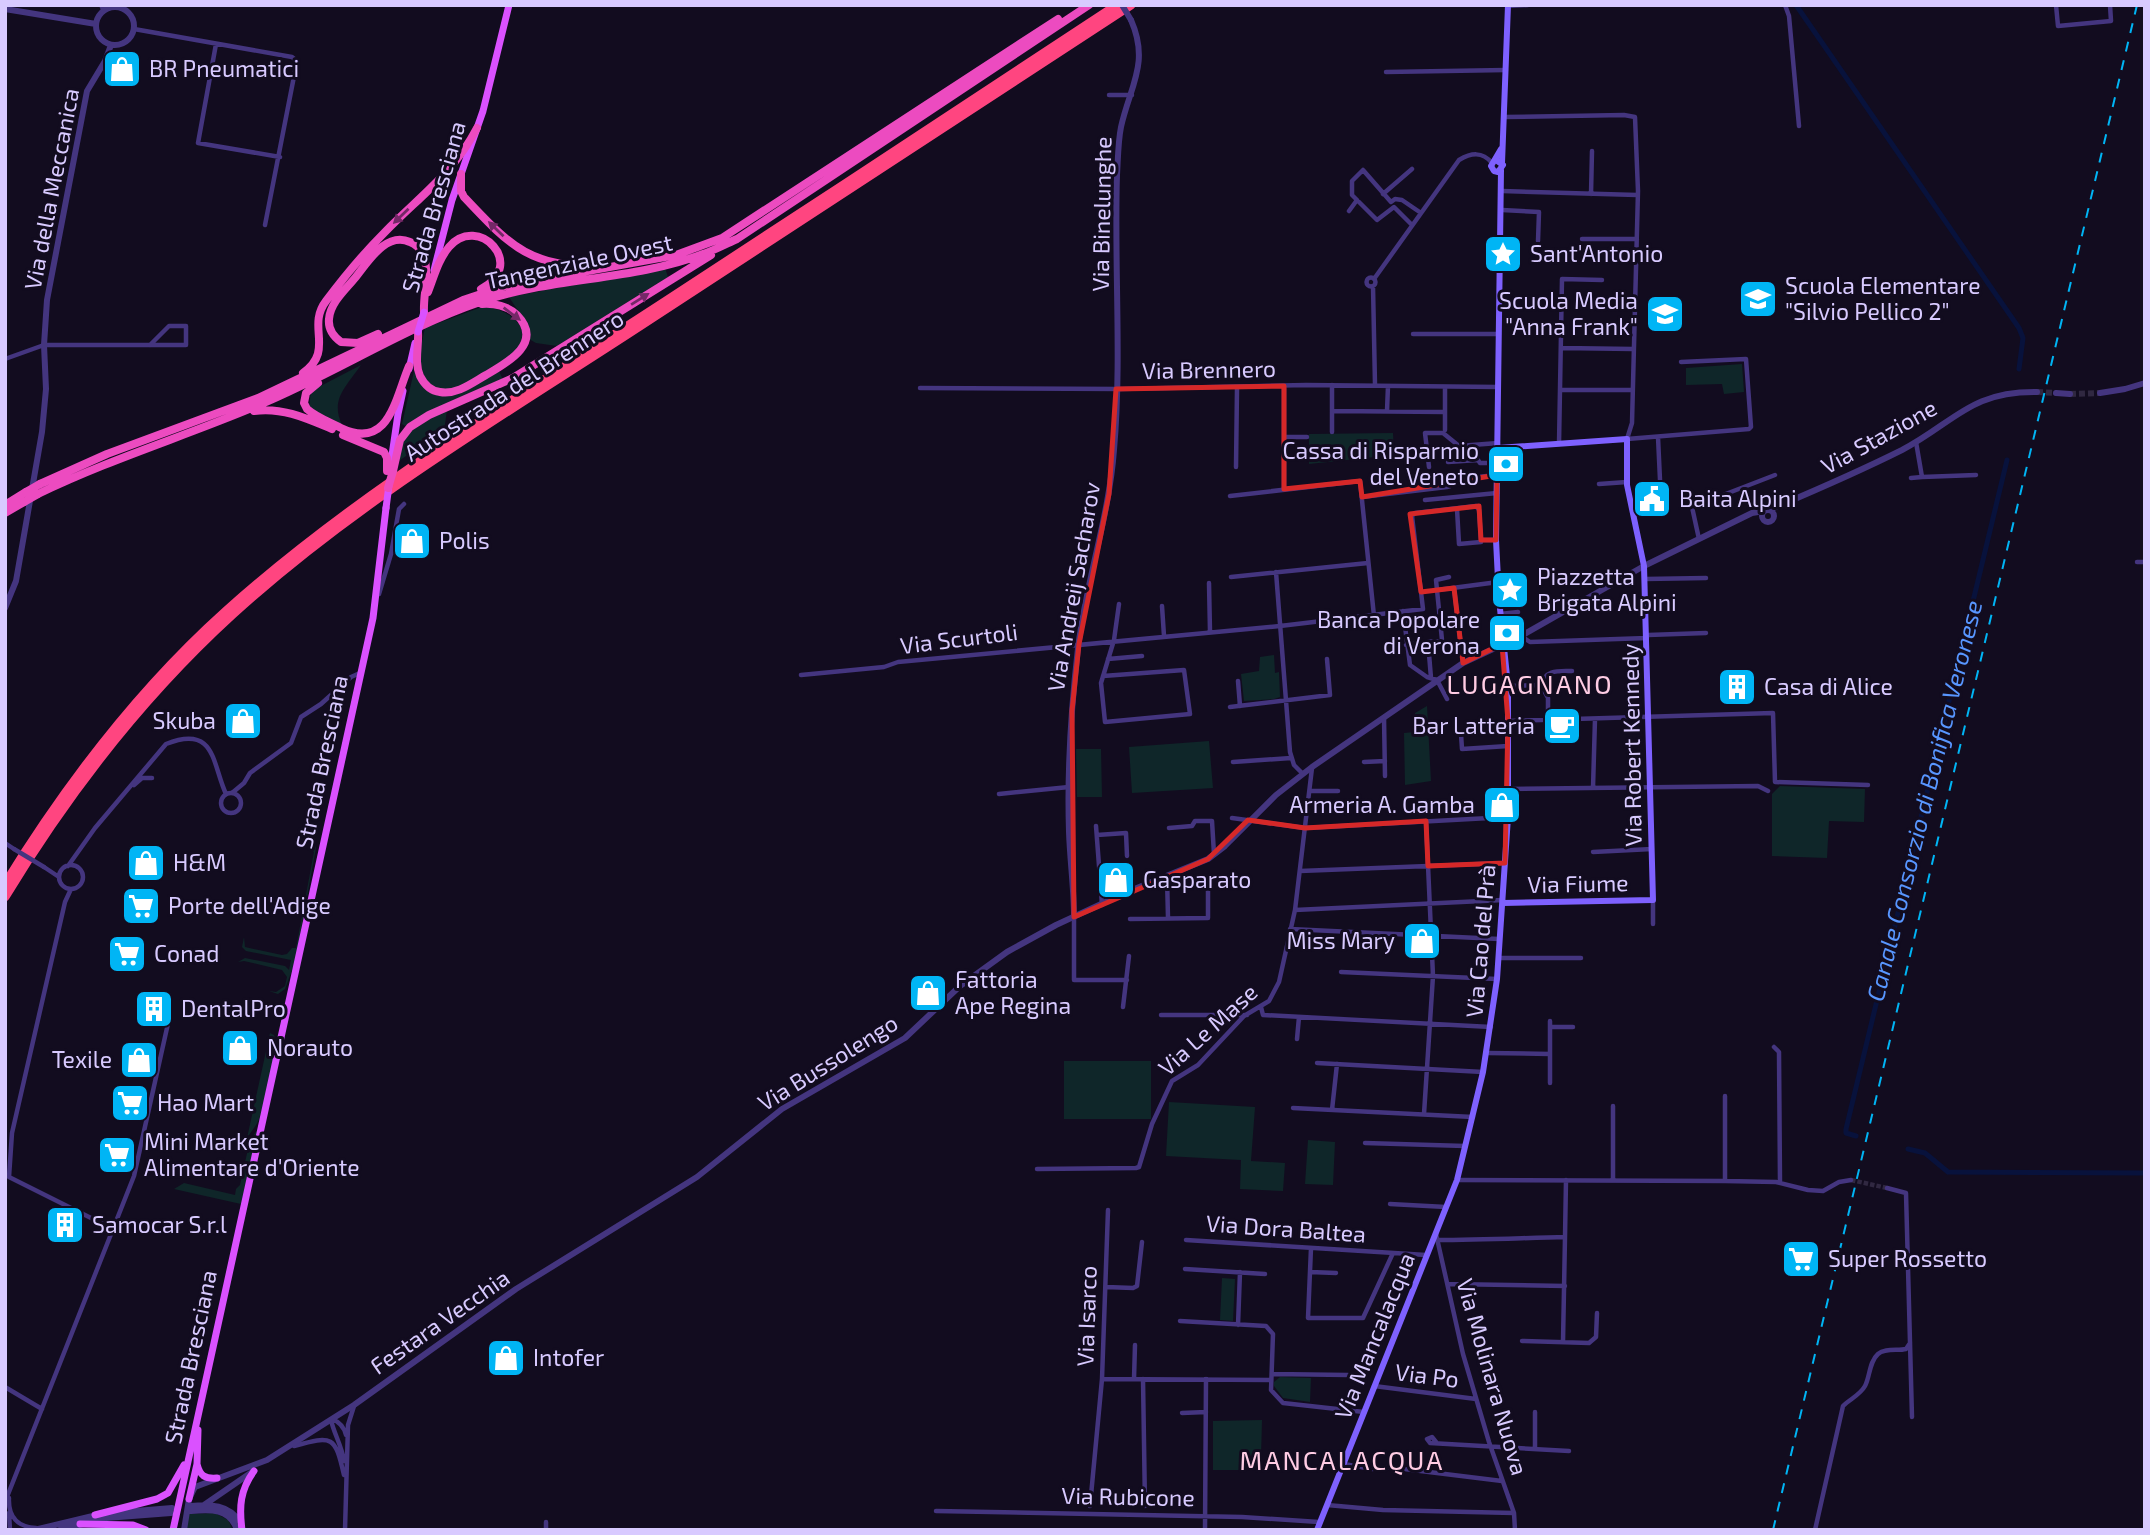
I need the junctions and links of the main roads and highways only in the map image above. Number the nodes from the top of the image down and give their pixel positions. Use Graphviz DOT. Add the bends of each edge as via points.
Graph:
graph roads {
  1 [pos="509,5"];
  2 [pos="1079,5"];
  3 [pos="1090,5"];
  4 [pos="1119,5"];
  5 [pos="1131,5"];
  6 [pos="1508,6"];
  7 [pos="477,128"];
  8 [pos="461,174"];
  9 [pos="737,239"];
  10 [pos="627,265"];
  11 [pos="427,290"];
  12 [pos="445,308"];
  13 [pos="424,312"];
  14 [pos="413,322"];
  15 [pos="426,325"];
  16 [pos="418,332"];
  17 [pos="400,337"];
  18 [pos="417,344"];
  19 [pos="409,366"];
  20 [pos="258,398"];
  21 [pos="234,415"];
  22 [pos="1498,446"];
  23 [pos="390,471"];
  24 [pos="388,488"];
  25 [pos="5,505"];
  26 [pos="5,513"];
  27 [pos="5,884"];
  28 [pos="5,897"];
  29 [pos="1653,900"];
  30 [pos="1504,902"];
  31 [pos="1436,1237"];
  32 [pos="197,1422"];
  33 [pos="189,1455"];
  34 [pos="197,1464"];
  35 [pos="254,1471"];
  36 [pos="217,1478"];
  37 [pos="190,1505"];
  38 [pos="95,1515"];
  39 [pos="80,1524"];
  40 [pos="1318,1526"];
  41 [pos="240,1528"];
  42 [pos="146,1530"];
  43 [pos="173,1530"];
  1 -- 7 [label="main road, Strada Bresciana"];
  2 -- 10 [label="highway, Tangenziale Ovest" via="722,238 676,255"];
  3 -- 9 [label="highway, Tangenziale Ovest"];
  4 -- 27 [label="highway, Autostrada del Brennero" via="445,444 311,540 224,613 163,674 75,780"];
  5 -- 28 [label="highway, Autostrada del Brennero" via="450,450 321,540 233,614 113,741"];
  6 -- 22 [label="main road, Via Cao del Prà" via="1504,127 1498,166 1502,189"];
  7 -- 8 [label="main road, Strada Bresciana"];
  7 -- 20 [label="highway, one-way" via="457,162 375,243 324,304 318,318 320,352 314,364"];
  10 -- 8 [label="highway, one-way" via="567,265 522,251 464,197"];
  8 -- 11 [label="main road, Strada Bresciana"];
  9 -- 15 [label="highway, Tangenziale Ovest" via="670,263 506,294"];
  23 -- 9 [label="highway, one-way" via="400,440 410,427 513,378"];
  10 -- 12 [label="highway, Tangenziale Ovest" via="505,286"];
  11 -- 12 [label="highway" via="454,242 474,236 492,244 501,265 494,281"];
  11 -- 13 [label="highway"];
  11 -- 14 [label="highway" via="420,250 408,241 393,240 377,251 338,299 329,320 335,337 349,344"];
  12 -- 14 [label="highway, Tangenziale Ovest"];
  13 -- 16 [label="main road, Strada Bresciana, bridge"];
  14 -- 20 [label="highway, Tangenziale Ovest"];
  15 -- 17 [label="highway, Tangenziale Ovest"];
  15 -- 18 [label="highway, one-way" via="492,304 516,313 526,337 509,362 446,393 433,390 422,380"];
  16 -- 18 [label="highway"];
  17 -- 19 [label="highway" via="311,387 305,406 347,431 373,432 389,419"];
  17 -- 21 [label="highway, Tangenziale Ovest"];
  18 -- 19 [label="main road"];
  19 -- 23 [label="main road"];
  20 -- 25 [label="highway, Tangenziale Ovest, bridge" via="107,454"];
  21 -- 23 [label="highway" via="266,410 305,417 384,452"];
  21 -- 26 [label="highway, Tangenziale Ovest, bridge" via="83,472"];
  22 -- 29 [label="main road, Via Robert Kennedy" via="1628,439 1627,482 1645,579"];
  22 -- 30 [label="main road, Via Cao del Prà" via="1496,540 1509,746"];
  23 -- 24 [label="highway, bridge"];
  24 -- 32 [label="main road, Strada Bresciana, bridge" via="375,604 361,673"];
  29 -- 30 [label="main road, Via Fiume"];
  30 -- 31 [label="main road, Via Cao del Prà" via="1483,1072 1457,1180"];
  31 -- 40 [label="main road, Via Mancalacqua"];
  32 -- 33 [label="main road, Strada Bresciana"];
  32 -- 34 [label="main road"];
  33 -- 38 [label="main road" via="167,1493"];
  33 -- 43 [label="main road, Strada Bresciana"];
  34 -- 36 [label="main road" via="203,1476"];
  34 -- 37 [label="main road"];
  35 -- 41 [label="main road" via="242,1494"];
  39 -- 42 [label="main road" via="133,1525"];
}
